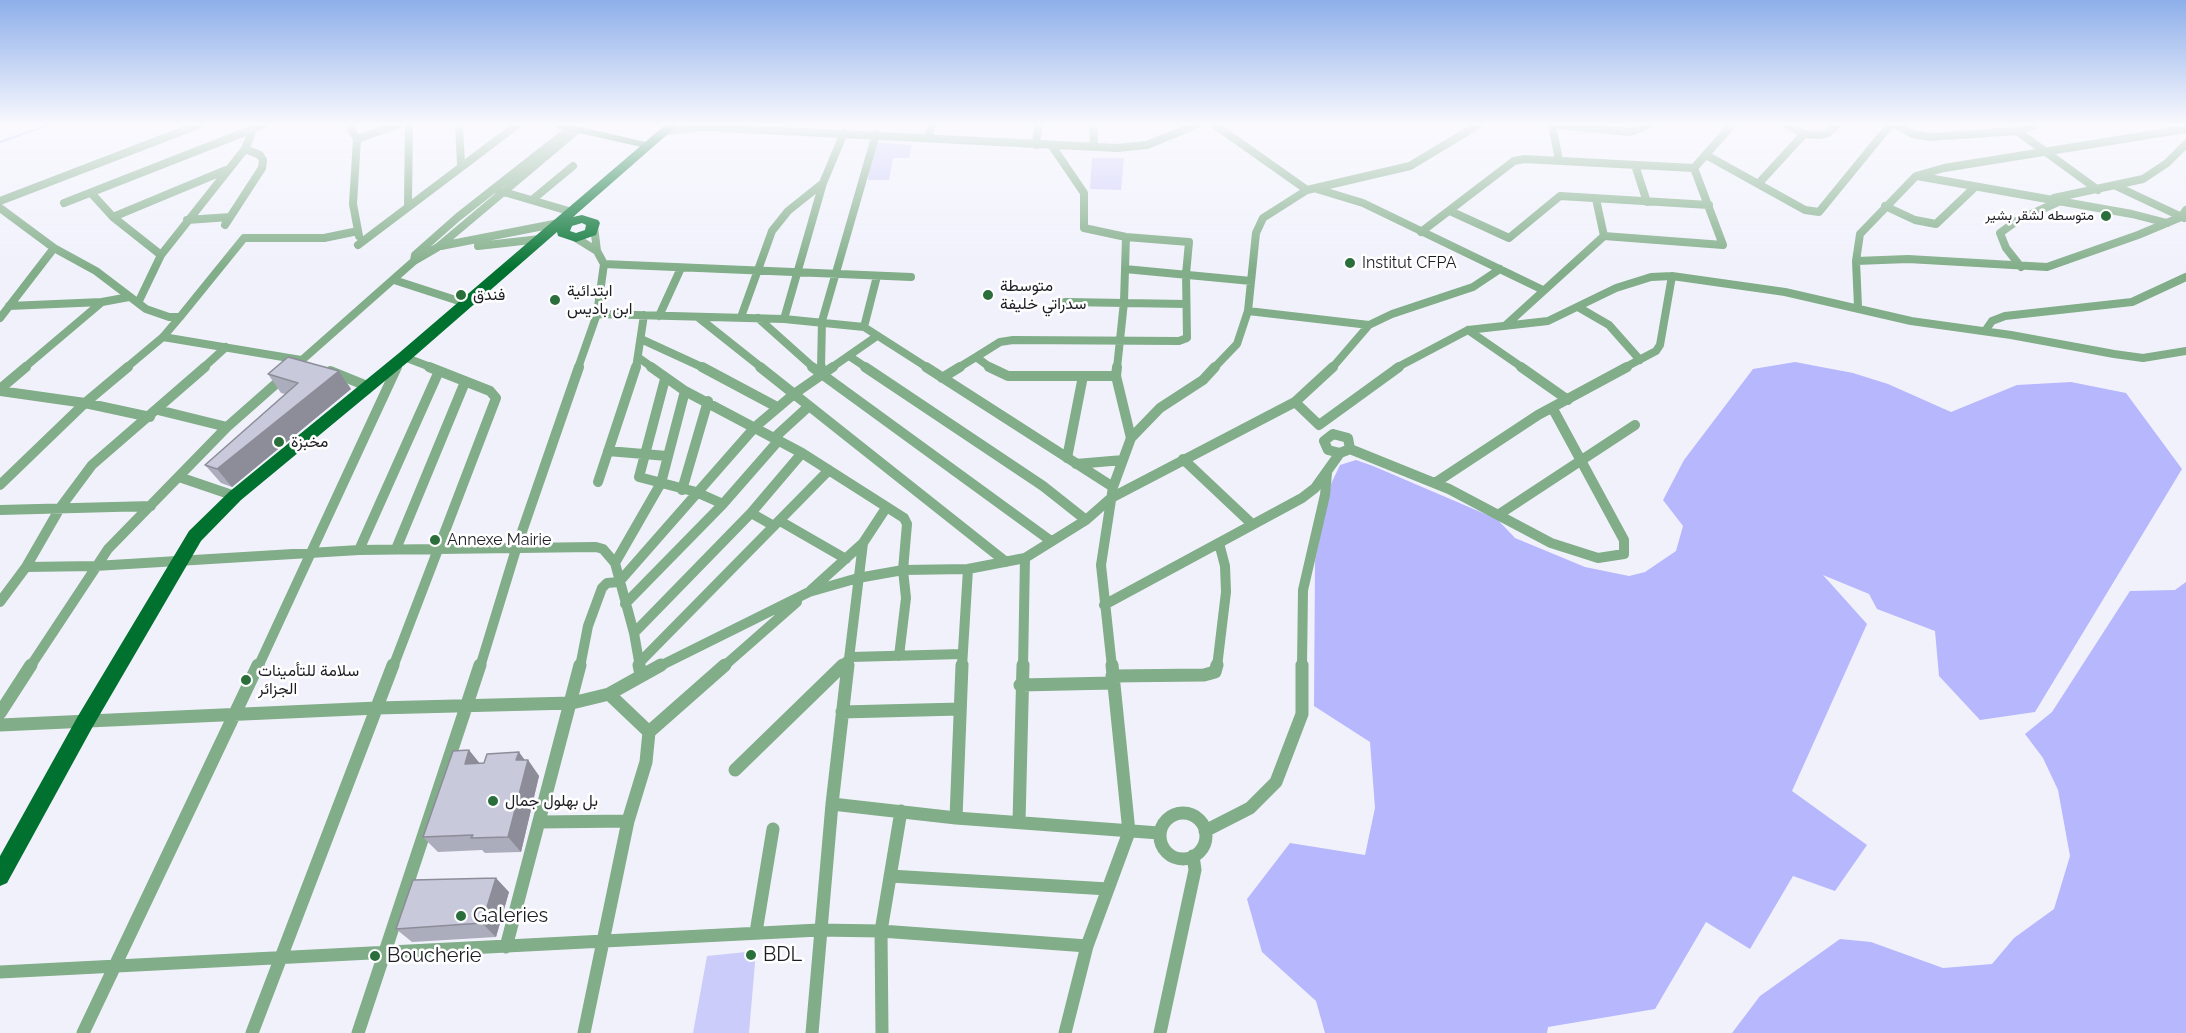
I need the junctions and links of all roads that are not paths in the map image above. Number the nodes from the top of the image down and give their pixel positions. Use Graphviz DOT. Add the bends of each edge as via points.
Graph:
graph roads {
  1 [pos="72,173"];
  2 [pos="143,173"];
  3 [pos="219,173"];
  4 [pos="224,173"];
  5 [pos="257,173"];
  6 [pos="355,173"];
  7 [pos="408,173"];
  8 [pos="449,173"];
  9 [pos="519,173"];
  10 [pos="564,173"];
  11 [pos="615,173"];
  12 [pos="826,173"];
  13 [pos="865,173"];
  14 [pos="1071,173"];
  15 [pos="1287,173"];
  16 [pos="1381,173"];
  17 [pos="1498,173"];
  18 [pos="1638,173"];
  19 [pos="1696,173"];
  20 [pos="1740,173"];
  21 [pos="1768,173"];
  22 [pos="1851,173"];
  23 [pos="1926,173"];
  24 [pos="2075,173"];
  25 [pos="2154,173"];
  26 [pos="1917,176"];
  27 [pos="823,183"];
  28 [pos="1759,183"];
  29 [pos="2116,186"];
  30 [pos="1975,187"];
  31 [pos="599,188"];
  32 [pos="1310,189"];
  33 [pos="498,190"];
  34 [pos="2098,190"];
  35 [pos="92,194"];
  36 [pos="1596,199"];
  37 [pos="532,200"];
  38 [pos="2047,200"];
  39 [pos="0,201"];
  40 [pos="1647,202"];
  41 [pos="2058,202"];
  42 [pos="64,203"];
  43 [pos="408,204"];
  44 [pos="1709,205"];
  45 [pos="1885,206"];
  46 [pos="0,208"];
  47 [pos="1450,211"];
  48 [pos="2184,215"];
  49 [pos="113,217"];
  50 [pos="187,220"];
  51 [pos="2167,223"];
  52 [pos="594,224"];
  53 [pos="568,227"];
  54 [pos="518,230"];
  55 [pos="358,231"];
  56 [pos="1421,232"];
  57 [pos="1604,236"];
  58 [pos="1126,237"];
  59 [pos="540,239"];
  60 [pos="511,240"];
  61 [pos="438,247"];
  62 [pos="54,248"];
  63 [pos="425,251"];
  64 [pos="597,251"];
  65 [pos="161,255"];
  66 [pos="1856,261"];
  67 [pos="604,264"];
  68 [pos="2021,267"];
  69 [pos="681,268"];
  70 [pos="1125,269"];
  71 [pos="1500,269"];
  72 [pos="755,272"];
  73 [pos="796,273"];
  74 [pos="836,274"];
  75 [pos="1186,274"];
  76 [pos="877,276"];
  77 [pos="1672,276"];
  78 [pos="911,277"];
  79 [pos="2186,278"];
  80 [pos="394,280"];
  81 [pos="1251,281"];
  82 [pos="1543,290"];
  83 [pos="129,297"];
  84 [pos="102,302"];
  85 [pos="1065,302"];
  86 [pos="138,303"];
  87 [pos="465,303"];
  88 [pos="1124,303"];
  89 [pos="1186,304"];
  90 [pos="9,306"];
  91 [pos="1578,307"];
  92 [pos="1858,307"];
  93 [pos="1248,311"];
  94 [pos="597,315"];
  95 [pos="644,315"];
  96 [pos="659,316"];
  97 [pos="741,317"];
  98 [pos="0,318"];
  99 [pos="180,318"];
  100 [pos="699,318"];
  101 [pos="758,318"];
  102 [pos="784,319"];
  103 [pos="822,321"];
  104 [pos="1369,325"];
  105 [pos="1506,325"];
  106 [pos="864,327"];
  107 [pos="1468,330"];
  108 [pos="1985,331"];
  109 [pos="877,336"];
  110 [pos="163,337"];
  111 [pos="1119,338"];
  112 [pos="643,340"];
  113 [pos="226,346"];
  114 [pos="2186,351"];
  115 [pos="849,356"];
  116 [pos="976,357"];
  117 [pos="639,358"];
  118 [pos="402,359"];
  119 [pos="302,360"];
  120 [pos="1640,360"];
  121 [pos="313,364"];
  122 [pos="324,369"];
  123 [pos="439,371"];
  124 [pos="821,375"];
  125 [pos="1083,376"];
  126 [pos="1116,376"];
  127 [pos="942,378"];
  128 [pos="665,379"];
  129 [pos="465,381"];
  130 [pos="367,386"];
  131 [pos="0,390"];
  132 [pos="685,391"];
  133 [pos="794,394"];
  134 [pos="1568,400"];
  135 [pos="708,401"];
  136 [pos="1295,402"];
  137 [pos="85,403"];
  138 [pos="808,406"];
  139 [pos="777,407"];
  140 [pos="1553,408"];
  141 [pos="154,413"];
  142 [pos="1318,425"];
  143 [pos="1635,425"];
  144 [pos="227,427"];
  145 [pos="755,427"];
  146 [pos="1329,436"];
  147 [pos="1131,438"];
  148 [pos="777,439"];
  149 [pos="608,451"];
  150 [pos="1345,451"];
  151 [pos="802,453"];
  152 [pos="643,454"];
  153 [pos="667,456"];
  154 [pos="1182,459"];
  155 [pos="1123,460"];
  156 [pos="1581,460"];
  157 [pos="1072,461"];
  158 [pos="829,470"];
  159 [pos="1327,473"];
  160 [pos="179,477"];
  161 [pos="598,482"];
  162 [pos="661,483"];
  163 [pos="1435,483"];
  164 [pos="0,485"];
  165 [pos="682,490"];
  166 [pos="696,492"];
  167 [pos="1112,492"];
  168 [pos="235,496"];
  169 [pos="723,504"];
  170 [pos="151,506"];
  171 [pos="60,508"];
  172 [pos="886,508"];
  173 [pos="0,510"];
  174 [pos="751,513"];
  175 [pos="1498,515"];
  176 [pos="1086,520"];
  177 [pos="777,524"];
  178 [pos="1252,524"];
  179 [pos="1051,541"];
  180 [pos="863,543"];
  181 [pos="1219,543"];
  182 [pos="517,546"];
  183 [pos="396,549"];
  184 [pos="437,549"];
  185 [pos="358,550"];
  186 [pos="312,553"];
  187 [pos="1025,558"];
  188 [pos="846,559"];
  189 [pos="179,561"];
  190 [pos="615,562"];
  191 [pos="1006,562"];
  192 [pos="95,566"];
  193 [pos="26,567"];
  194 [pos="968,569"];
  195 [pos="903,570"];
  196 [pos="858,578"];
  197 [pos="619,582"];
  198 [pos="809,592"];
  199 [pos="0,602"];
  200 [pos="625,604"];
  201 [pos="1104,605"];
  202 [pos="634,633"];
  203 [pos="962,654"];
  204 [pos="899,656"];
  205 [pos="851,657"];
  206 [pos="639,663"];
  207 [pos="641,675"];
  208 [pos="1112,679"];
  209 [pos="1020,685"];
  210 [pos="609,694"];
  211 [pos="572,703"];
  212 [pos="468,705"];
  213 [pos="377,708"];
  214 [pos="960,709"];
  215 [pos="842,712"];
  216 [pos="0,713"];
  217 [pos="233,715"];
  218 [pos="85,722"];
  219 [pos="0,725"];
  220 [pos="649,732"];
  221 [pos="735,770"];
  222 [pos="832,804"];
  223 [pos="901,811"];
  224 [pos="956,818"];
  225 [pos="628,821"];
  226 [pos="540,822"];
  227 [pos="1019,822"];
  228 [pos="772,829"];
  229 [pos="1205,831"];
  230 [pos="1129,832"];
  231 [pos="1159,833"];
  232 [pos="1193,856"];
  233 [pos="0,876"];
  234 [pos="890,876"];
  235 [pos="1108,890"];
  236 [pos="819,930"];
  237 [pos="881,931"];
  238 [pos="756,932"];
  239 [pos="605,942"];
  240 [pos="1087,946"];
  241 [pos="506,947"];
  242 [pos="384,950"];
  243 [pos="280,958"];
  244 [pos="115,965"];
  245 [pos="0,972"];
  246 [pos="82,1033"];
  247 [pos="252,1033"];
  248 [pos="358,1033"];
  249 [pos="584,1033"];
  250 [pos="812,1033"];
  251 [pos="882,1033"];
  252 [pos="1065,1033"];
  253 [pos="1160,1033"];
  1 -- 39 [label="street"];
  2 -- 35 [label="street"];
  3 -- 49 [label="street"];
  4 -- 50 [label="street"];
  5 -- 50 [label="street" via="227,221"];
  6 -- 55 [label="street" via="353,204"];
  7 -- 43 [label="street"];
  8 -- 43 [label="street"];
  9 -- 33 [label="street"];
  10 -- 37 [label="street"];
  11 -- 31 [label="main road"];
  12 -- 27 [label="street"];
  13 -- 74 [label="street"];
  14 -- 58 [label="street" via="1084,192 1084,228"];
  15 -- 32 [label="street"];
  16 -- 32 [label="street"];
  17 -- 47 [label="street"];
  18 -- 40 [label="street"];
  19 -- 44 [label="street"];
  20 -- 28 [label="street"];
  21 -- 28 [label="street"];
  22 -- 28 [label="street" via="1819,212 1805,210"];
  23 -- 26 [label="street"];
  24 -- 34 [label="street"];
  25 -- 29 [label="street"];
  26 -- 30 [label="street"];
  26 -- 45 [label="street"];
  27 -- 72 [label="street" via="777,225"];
  27 -- 73 [label="street"];
  29 -- 34 [label="street"];
  29 -- 48 [label="street"];
  30 -- 38 [label="street"];
  30 -- 45 [label="street" via="1936,224 1915,220"];
  31 -- 52 [label="main road"];
  31 -- 53 [label="main road"];
  32 -- 56 [label="street" via="1364,203"];
  32 -- 81 [label="street" via="1276,208 1259,223"];
  33 -- 37 [label="street"];
  33 -- 61 [label="street"];
  33 -- 63 [label="street"];
  34 -- 38 [label="street"];
  35 -- 42 [label="street"];
  35 -- 49 [label="street"];
  36 -- 40 [label="street"];
  36 -- 47 [label="street" via="1560,196 1509,238"];
  36 -- 57 [label="street"];
  37 -- 53 [label="street"];
  38 -- 41 [label="street"];
  40 -- 44 [label="street"];
  41 -- 51 [label="street"];
  41 -- 68 [label="street" via="2000,233"];
  43 -- 55 [label="street" via="359,243"];
  44 -- 57 [label="street" via="1723,245"];
  45 -- 66 [label="street" via="1860,234"];
  46 -- 62 [label="street"];
  47 -- 56 [label="street"];
  48 -- 51 [label="street"];
  49 -- 65 [label="street"];
  50 -- 65 [label="street"];
  51 -- 68 [label="street" via="2054,265"];
  52 -- 53 [label="main road" via="586,235"];
  52 -- 64 [label="street"];
  53 -- 54 [label="street"];
  53 -- 59 [label="main road"];
  53 -- 64 [label="street"];
  54 -- 60 [label="street"];
  54 -- 61 [label="street"];
  55 -- 99 [label="street" via="324,238 243,238"];
  56 -- 71 [label="street"];
  57 -- 82 [label="street"];
  58 -- 70 [label="street"];
  58 -- 75 [label="street" via="1189,242"];
  59 -- 60 [label="street"];
  59 -- 87 [label="main road"];
  60 -- 63 [label="street"];
  61 -- 63 [label="street"];
  62 -- 83 [label="street" via="96,271"];
  62 -- 90 [label="street"];
  63 -- 80 [label="street"];
  64 -- 67 [label="street"];
  65 -- 86 [label="street"];
  66 -- 68 [label="street" via="1925,260"];
  66 -- 92 [label="street"];
  67 -- 69 [label="street"];
  67 -- 94 [label="street"];
  69 -- 72 [label="street"];
  69 -- 96 [label="street"];
  70 -- 75 [label="street"];
  70 -- 88 [label="street"];
  71 -- 82 [label="street"];
  71 -- 104 [label="street" via="1484,282"];
  72 -- 73 [label="street"];
  72 -- 97 [label="street"];
  73 -- 74 [label="street"];
  73 -- 102 [label="street"];
  74 -- 76 [label="street"];
  74 -- 103 [label="street"];
  75 -- 81 [label="street"];
  75 -- 89 [label="street"];
  76 -- 78 [label="street"];
  76 -- 106 [label="street"];
  77 -- 91 [label="street" via="1628,283"];
  77 -- 92 [label="street" via="1765,288"];
  77 -- 120 [label="street" via="1660,345"];
  79 -- 108 [label="street" via="2132,302 2005,316 1992,321"];
  80 -- 87 [label="street"];
  80 -- 119 [label="street"];
  81 -- 93 [label="street"];
  82 -- 105 [label="street"];
  83 -- 84 [label="street"];
  83 -- 86 [label="street"];
  84 -- 90 [label="street"];
  84 -- 131 [label="street"];
  85 -- 88 [label="street"];
  86 -- 99 [label="street"];
  87 -- 118 [label="main road"];
  88 -- 89 [label="street"];
  88 -- 111 [label="street"];
  89 -- 111 [label="street" via="1188,335 1184,340"];
  90 -- 98 [label="street"];
  91 -- 105 [label="street" via="1548,321"];
  91 -- 120 [label="street" via="1609,325"];
  92 -- 108 [label="street" via="1911,321"];
  93 -- 104 [label="street"];
  93 -- 147 [label="street" via="1237,344 1220,363 1152,416"];
  94 -- 95 [label="street"];
  94 -- 182 [label="street"];
  95 -- 96 [label="street"];
  95 -- 112 [label="street"];
  96 -- 100 [label="street"];
  97 -- 100 [label="street"];
  97 -- 101 [label="street"];
  99 -- 110 [label="street"];
  100 -- 133 [label="street"];
  101 -- 102 [label="street"];
  101 -- 124 [label="street"];
  102 -- 103 [label="street"];
  103 -- 106 [label="street"];
  103 -- 124 [label="street"];
  104 -- 136 [label="street" via="1341,360"];
  105 -- 107 [label="street"];
  106 -- 109 [label="street"];
  107 -- 134 [label="street"];
  107 -- 142 [label="street" via="1383,376"];
  108 -- 114 [label="street" via="2143,358"];
  109 -- 115 [label="street"];
  109 -- 127 [label="street"];
  110 -- 113 [label="street"];
  110 -- 137 [label="street"];
  111 -- 116 [label="street" via="1013,340 1000,342"];
  111 -- 126 [label="street"];
  112 -- 117 [label="street"];
  112 -- 139 [label="street"];
  113 -- 119 [label="street"];
  113 -- 141 [label="street"];
  115 -- 124 [label="street"];
  115 -- 176 [label="street" via="1043,486"];
  116 -- 125 [label="street" via="1001,375"];
  116 -- 127 [label="street"];
  117 -- 128 [label="street"];
  117 -- 149 [label="street"];
  118 -- 123 [label="street"];
  118 -- 130 [label="main road"];
  118 -- 186 [label="street"];
  119 -- 121 [label="street"];
  119 -- 144 [label="street"];
  120 -- 134 [label="street"];
  122 -- 130 [label="street"];
  123 -- 129 [label="street"];
  123 -- 185 [label="street"];
  124 -- 133 [label="street"];
  124 -- 179 [label="street"];
  125 -- 126 [label="street"];
  125 -- 157 [label="street"];
  126 -- 147 [label="street"];
  127 -- 157 [label="street"];
  128 -- 132 [label="street"];
  128 -- 152 [label="street"];
  129 -- 183 [label="street"];
  129 -- 184 [label="street" via="490,391 495,398"];
  130 -- 168 [label="main road"];
  131 -- 137 [label="street"];
  132 -- 135 [label="street"];
  132 -- 153 [label="street"];
  133 -- 138 [label="street"];
  133 -- 139 [label="street"];
  134 -- 140 [label="street"];
  135 -- 145 [label="street"];
  135 -- 165 [label="street"];
  136 -- 142 [label="street"];
  136 -- 154 [label="street"];
  137 -- 141 [label="street"];
  137 -- 164 [label="street"];
  138 -- 148 [label="street"];
  138 -- 191 [label="street"];
  139 -- 145 [label="street"];
  140 -- 156 [label="street"];
  140 -- 163 [label="street"];
  141 -- 144 [label="street"];
  141 -- 171 [label="street" via="92,465"];
  142 -- 146 [label="street"];
  143 -- 156 [label="street"];
  144 -- 160 [label="street"];
  145 -- 148 [label="street"];
  145 -- 166 [label="street"];
  146 -- 150 [label="street" via="1324,441 1326,447"];
  146 -- 150 [label="street" via="1343,436 1350,442"];
  147 -- 155 [label="street"];
  148 -- 151 [label="street"];
  148 -- 169 [label="street"];
  149 -- 152 [label="street"];
  149 -- 161 [label="street"];
  150 -- 159 [label="street"];
  150 -- 163 [label="street"];
  151 -- 158 [label="street"];
  151 -- 174 [label="street"];
  152 -- 153 [label="street"];
  152 -- 162 [label="street" via="639,477"];
  153 -- 162 [label="street"];
  154 -- 167 [label="street"];
  154 -- 178 [label="street"];
  155 -- 157 [label="street"];
  155 -- 167 [label="street"];
  156 -- 175 [label="street"];
  156 -- 175 [label="street" via="1624,540 1624,554 1606,558 1580,553 1526,532"];
  157 -- 167 [label="street"];
  158 -- 172 [label="street"];
  158 -- 177 [label="street"];
  159 -- 178 [label="street" via="1302,498"];
  159 -- 229 [label="street" via="1303,590 1302,714 1276,782 1250,808"];
  160 -- 168 [label="street"];
  160 -- 170 [label="street"];
  162 -- 165 [label="street"];
  162 -- 190 [label="street"];
  163 -- 175 [label="street"];
  165 -- 166 [label="street"];
  166 -- 169 [label="street"];
  166 -- 197 [label="street"];
  167 -- 176 [label="street"];
  167 -- 201 [label="street" via="1101,555"];
  168 -- 189 [label="main road" via="195,536"];
  169 -- 200 [label="street"];
  170 -- 171 [label="street"];
  170 -- 192 [label="street"];
  171 -- 173 [label="street"];
  171 -- 193 [label="street"];
  172 -- 180 [label="street"];
  172 -- 195 [label="street" via="907,524"];
  174 -- 177 [label="street"];
  174 -- 202 [label="street"];
  176 -- 179 [label="street"];
  177 -- 188 [label="street"];
  177 -- 206 [label="street"];
  178 -- 181 [label="street"];
  179 -- 187 [label="street"];
  180 -- 188 [label="street"];
  180 -- 196 [label="street"];
  181 -- 201 [label="street"];
  181 -- 208 [label="street" via="1226,592 1215,672"];
  182 -- 184 [label="street"];
  182 -- 190 [label="street" via="596,547"];
  182 -- 212 [label="street"];
  183 -- 184 [label="street"];
  183 -- 185 [label="street"];
  184 -- 213 [label="street"];
  185 -- 186 [label="street"];
  186 -- 189 [label="street"];
  186 -- 217 [label="street"];
  187 -- 191 [label="street"];
  187 -- 209 [label="street"];
  188 -- 198 [label="street"];
  189 -- 192 [label="street"];
  189 -- 218 [label="main road"];
  190 -- 197 [label="street"];
  191 -- 194 [label="street"];
  192 -- 193 [label="street"];
  192 -- 216 [label="street"];
  193 -- 199 [label="street"];
  194 -- 195 [label="street"];
  194 -- 203 [label="street"];
  195 -- 196 [label="street"];
  195 -- 204 [label="street" via="906,598"];
  196 -- 198 [label="street"];
  196 -- 205 [label="street"];
  197 -- 200 [label="street"];
  197 -- 211 [label="street" via="604,586 595,604"];
  198 -- 207 [label="street"];
  198 -- 220 [label="street"];
  200 -- 202 [label="street"];
  201 -- 208 [label="street"];
  202 -- 206 [label="street"];
  203 -- 204 [label="street"];
  203 -- 214 [label="street"];
  204 -- 205 [label="street"];
  205 -- 215 [label="street"];
  205 -- 221 [label="street"];
  206 -- 207 [label="street"];
  207 -- 210 [label="street"];
  208 -- 209 [label="street"];
  208 -- 230 [label="street"];
  209 -- 227 [label="street"];
  210 -- 211 [label="street"];
  210 -- 220 [label="street"];
  211 -- 212 [label="street"];
  211 -- 226 [label="street"];
  212 -- 213 [label="street"];
  212 -- 242 [label="street"];
  213 -- 217 [label="street"];
  213 -- 243 [label="street"];
  214 -- 215 [label="street"];
  214 -- 224 [label="street"];
  215 -- 222 [label="street"];
  217 -- 218 [label="street"];
  217 -- 244 [label="street"];
  218 -- 219 [label="street"];
  218 -- 233 [label="main road"];
  220 -- 225 [label="street" via="646,762"];
  222 -- 223 [label="street"];
  222 -- 236 [label="street"];
  223 -- 224 [label="street"];
  223 -- 234 [label="street"];
  224 -- 227 [label="street"];
  225 -- 226 [label="street"];
  225 -- 239 [label="street"];
  226 -- 241 [label="street"];
  227 -- 230 [label="street"];
  228 -- 238 [label="street"];
  229 -- 231 [label="street" via="1197,819 1184,814 1164,821"];
  229 -- 232 [label="street" via="1204,846"];
  230 -- 231 [label="street"];
  230 -- 235 [label="street"];
  231 -- 232 [label="street" via="1169,854"];
  232 -- 253 [label="street" via="1195,870"];
  234 -- 235 [label="street"];
  234 -- 237 [label="street"];
  235 -- 240 [label="street"];
  236 -- 237 [label="street"];
  236 -- 238 [label="street"];
  236 -- 250 [label="street"];
  237 -- 240 [label="street"];
  237 -- 251 [label="street"];
  238 -- 239 [label="street"];
  239 -- 241 [label="street"];
  239 -- 249 [label="street"];
  240 -- 252 [label="street"];
  241 -- 242 [label="street"];
  242 -- 243 [label="street"];
  242 -- 248 [label="street"];
  243 -- 244 [label="street"];
  243 -- 247 [label="street"];
  244 -- 245 [label="street"];
  244 -- 246 [label="street"];
}
